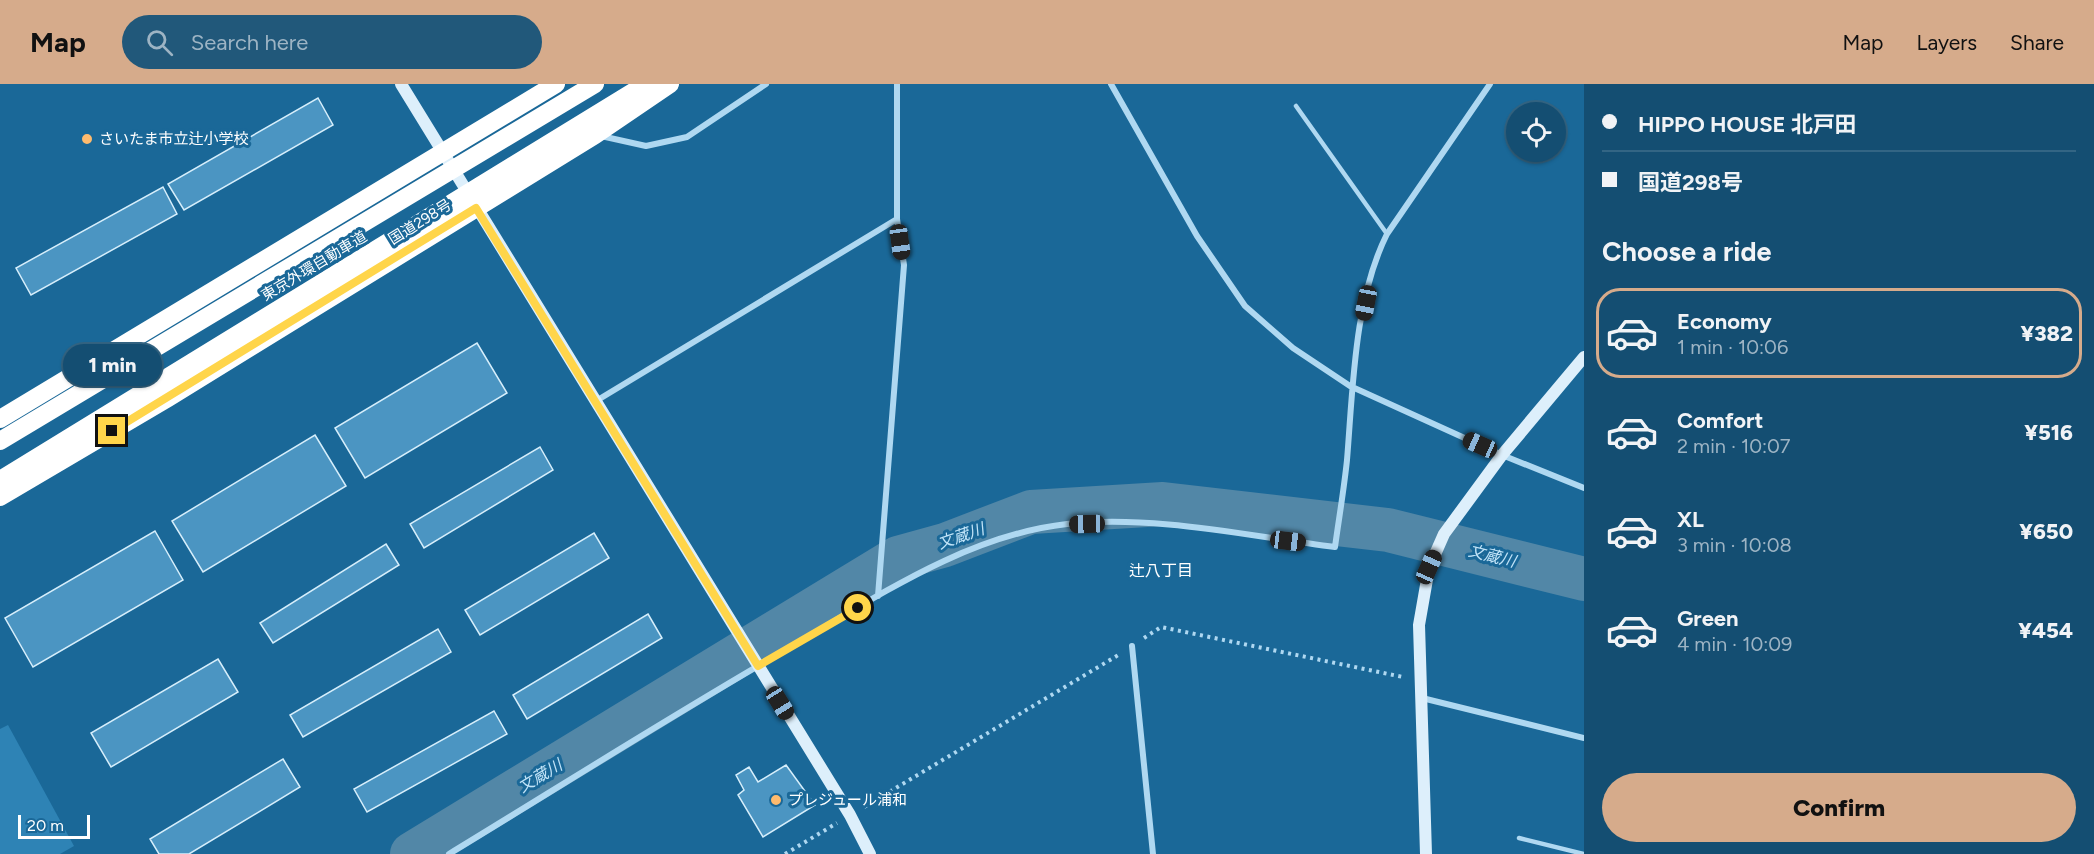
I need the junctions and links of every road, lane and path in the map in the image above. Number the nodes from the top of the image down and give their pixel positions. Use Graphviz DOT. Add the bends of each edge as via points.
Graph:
graph roads {
  1 [pos="401,84"];
  2 [pos="556,84"];
  3 [pos="595,84"];
  4 [pos="646,84"];
  5 [pos="670,84"];
  6 [pos="766,84"];
  7 [pos="897,84"];
  8 [pos="1111,84"];
  9 [pos="1490,84"];
  10 [pos="1296,106"];
  11 [pos="595,135"];
  12 [pos="442,154"];
  13 [pos="476,208"];
  14 [pos="897,219"];
  15 [pos="1387,234"];
  16 [pos="1584,357"];
  17 [pos="1350,386"];
  18 [pos="596,401"];
  19 [pos="0,419"];
  20 [pos="0,441"];
  21 [pos="1502,455"];
  22 [pos="0,480"];
  23 [pos="1584,488"];
  24 [pos="0,497"];
  25 [pos="878,596"];
  26 [pos="1132,646"];
  27 [pos="755,662"];
  28 [pos="1422,681"];
  29 [pos="1422,698"];
  30 [pos="1584,738"];
  31 [pos="850,815"];
  32 [pos="1519,838"];
  33 [pos="449,854"];
  34 [pos="785,854"];
  35 [pos="870,854"];
  36 [pos="1153,854"];
  37 [pos="1426,854"];
  38 [pos="1584,854"];
  1 -- 12 [label="street"];
  2 -- 12 [label="highway"];
  3 -- 20 [label="highway, 東京外環自動車道"];
  4 -- 22 [label="highway, 東京外環自動車道"];
  5 -- 11 [label="highway, 国道298号"];
  6 -- 11 [label="street" via="687,137 646,146"];
  7 -- 14 [label="street"];
  8 -- 17 [label="street" via="1197,237 1245,306 1293,348"];
  9 -- 15 [label="street"];
  10 -- 15 [label="lane"];
  11 -- 13 [label="highway, 国道298号"];
  12 -- 13 [label="street"];
  12 -- 19 [label="highway"];
  13 -- 18 [label="street"];
  13 -- 24 [label="highway, 国道298号"];
  14 -- 18 [label="street"];
  14 -- 25 [label="street" via="904,265"];
  15 -- 17 [label="street" via="1374,261"];
  16 -- 21 [label="street"];
  17 -- 21 [label="street"];
  17 -- 25 [label="street" via="1347,461 1335,547 1146,522 1067,524 1008,537 936,565"];
  18 -- 27 [label="street"];
  21 -- 23 [label="street"];
  21 -- 28 [label="street" via="1444,534 1429,567 1419,625"];
  25 -- 27 [label="street"];
  26 -- 28 [label="path" via="1161,627"];
  26 -- 31 [label="path"];
  26 -- 36 [label="street"];
  27 -- 31 [label="street"];
  27 -- 33 [label="street"];
  28 -- 29 [label="street"];
  29 -- 30 [label="street"];
  29 -- 37 [label="street"];
  31 -- 34 [label="path"];
  31 -- 35 [label="street"];
  32 -- 38 [label="lane"];
}
